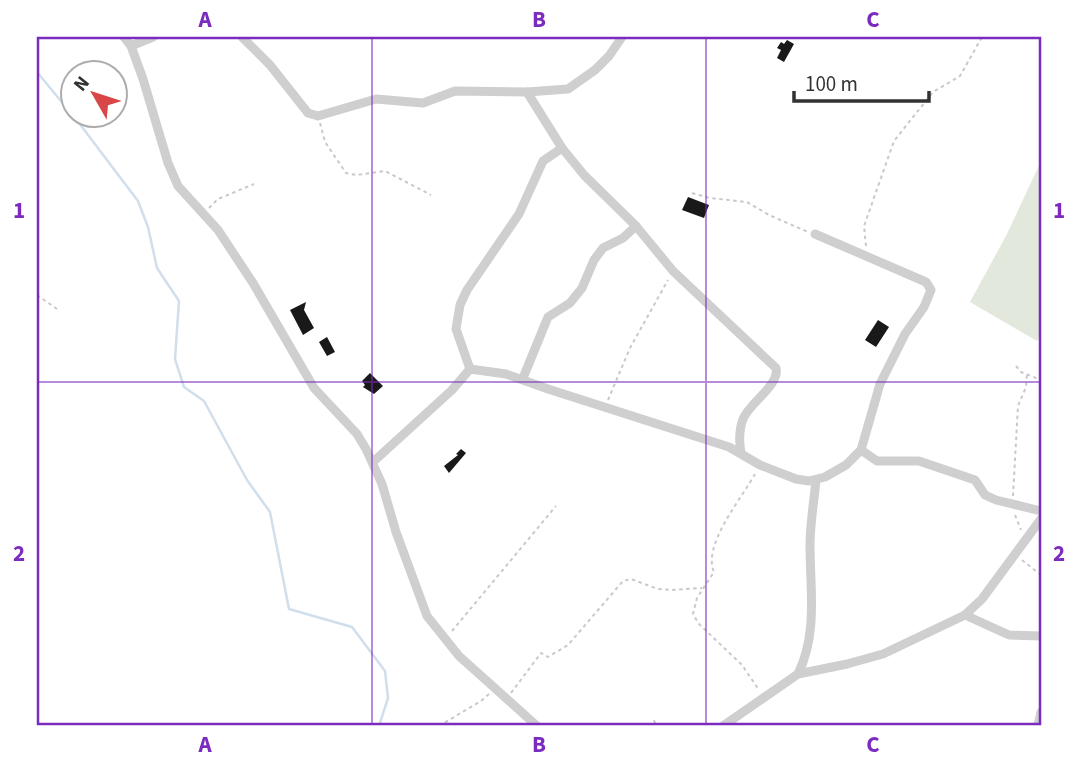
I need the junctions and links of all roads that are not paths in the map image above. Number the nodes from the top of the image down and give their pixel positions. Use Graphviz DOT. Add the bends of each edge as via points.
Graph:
graph roads {
  1 [pos="124,37"];
  2 [pos="153,37"];
  3 [pos="242,37"];
  4 [pos="622,37"];
  5 [pos="131,46"];
  6 [pos="527,92"];
  7 [pos="562,148"];
  8 [pos="636,226"];
  9 [pos="816,234"];
  10 [pos="470,369"];
  11 [pos="523,378"];
  12 [pos="862,450"];
  13 [pos="741,453"];
  14 [pos="373,462"];
  15 [pos="816,480"];
  16 [pos="1041,511"];
  17 [pos="1041,519"];
  18 [pos="965,615"];
  19 [pos="1041,636"];
  20 [pos="798,674"];
  21 [pos="1041,712"];
  22 [pos="537,726"];
  23 [pos="723,726"];
  24 [pos="1038,726"];
  1 -- 5 [label="street"];
  2 -- 5 [label="street"];
  3 -- 6 [label="street" via="308,113 318,116 376,99 423,103 455,91"];
  4 -- 6 [label="street" via="580,82 558,91"];
  5 -- 14 [label="street" via="178,186 218,230 314,388 357,434"];
  6 -- 7 [label="street"];
  7 -- 8 [label="street"];
  7 -- 10 [label="street" via="543,160 519,214 460,305 456,329"];
  8 -- 11 [label="street" via="603,248 582,288 570,303 548,317"];
  8 -- 13 [label="street" via="673,271 777,371 743,418"];
  9 -- 12 [label="street" via="926,282 931,294 880,384"];
  10 -- 11 [label="street"];
  10 -- 14 [label="street"];
  11 -- 13 [label="street"];
  12 -- 15 [label="street" via="846,465"];
  12 -- 16 [label="street" via="877,461 919,461 975,480 985,495"];
  13 -- 15 [label="street" via="796,479"];
  14 -- 22 [label="street" via="427,616 444,639"];
  15 -- 20 [label="street" via="810,543 813,613"];
  17 -- 18 [label="street"];
  18 -- 19 [label="street" via="1009,635"];
  18 -- 20 [label="street" via="883,654"];
  20 -- 23 [label="street"];
  21 -- 24 [label="street"];
}
